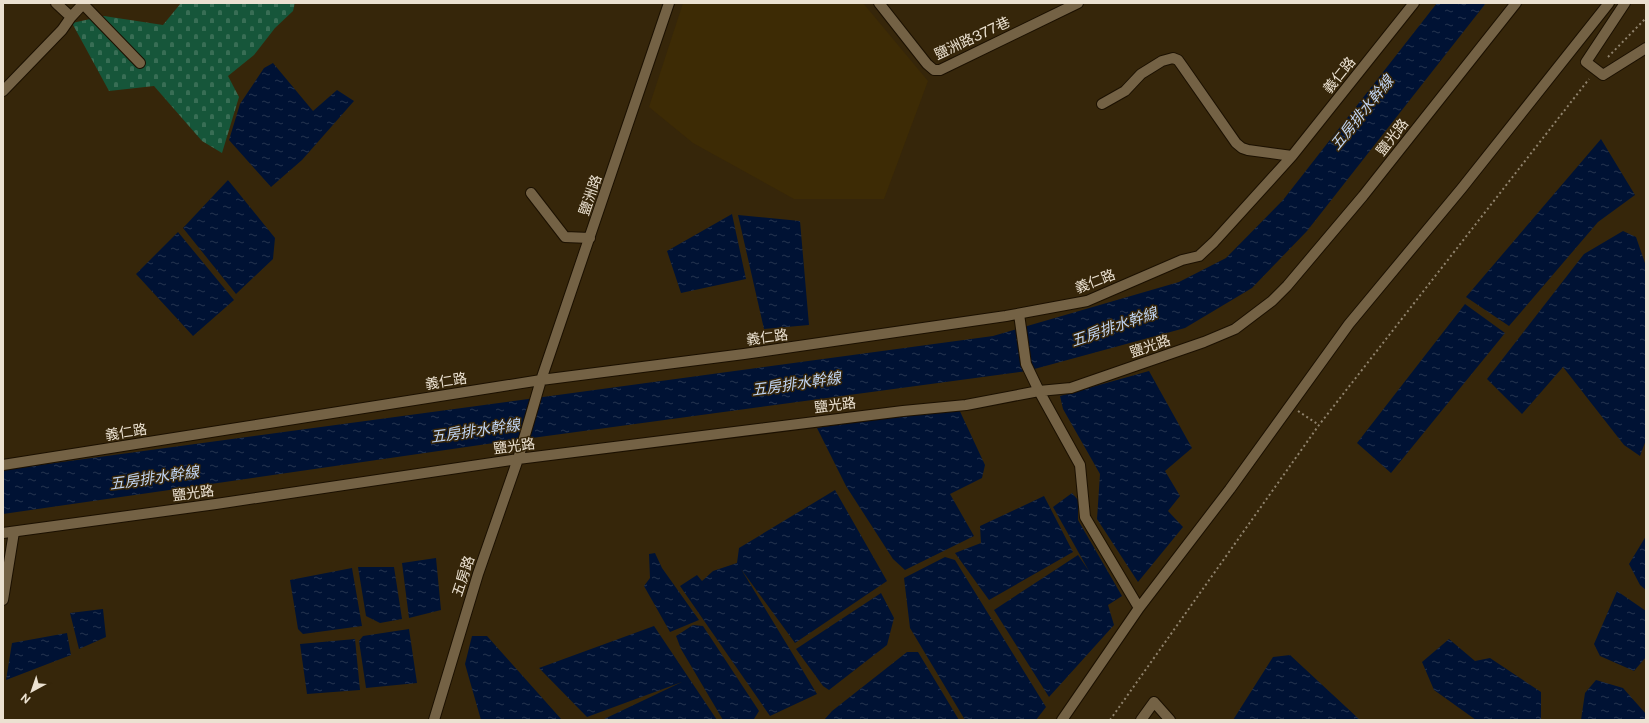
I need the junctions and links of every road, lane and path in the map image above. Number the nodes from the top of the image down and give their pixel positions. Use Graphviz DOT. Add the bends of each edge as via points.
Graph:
graph roads {
  1 [pos="56,3"];
  2 [pos="670,3"];
  3 [pos="879,3"];
  4 [pos="1078,3"];
  5 [pos="1414,3"];
  6 [pos="1516,3"];
  7 [pos="1609,3"];
  8 [pos="1625,3"];
  9 [pos="84,4"];
  10 [pos="71,17"];
  11 [pos="1646,18"];
  12 [pos="1646,48"];
  13 [pos="140,63"];
  14 [pos="1596,70"];
  15 [pos="3,91"];
  16 [pos="1102,104"];
  17 [pos="1292,156"];
  18 [pos="531,193"];
  19 [pos="590,238"];
  20 [pos="1019,314"];
  21 [pos="541,380"];
  22 [pos="1039,391"];
  23 [pos="1290,406"];
  24 [pos="1319,425"];
  25 [pos="523,442"];
  26 [pos="518,459"];
  27 [pos="3,465"];
  28 [pos="14,532"];
  29 [pos="3,533"];
  30 [pos="3,600"];
  31 [pos="1139,608"];
  32 [pos="434,720"];
  33 [pos="1062,720"];
  34 [pos="1110,720"];
  35 [pos="1141,720"];
  36 [pos="1170,720"];
  1 -- 10 [label="street"];
  2 -- 19 [label="street, 鹽洲路"];
  3 -- 4 [label="street, 鹽洲路377巷" via="934,70 940,70"];
  5 -- 17 [label="street, 義仁路"];
  6 -- 22 [label="street, 鹽光路" via="1363,196 1272,301 1235,329 1204,342 1071,388"];
  7 -- 23 [label="street" via="1462,188 1349,324"];
  8 -- 14 [label="street" via="1586,62"];
  9 -- 10 [label="street"];
  9 -- 13 [label="street"];
  10 -- 15 [label="street" via="62,30"];
  11 -- 14 [label="path"];
  12 -- 14 [label="street" via="1603,75"];
  14 -- 24 [label="path"];
  16 -- 17 [label="street" via="1125,91 1141,74 1162,61 1173,58 1178,60 1242,148"];
  17 -- 20 [label="street, 義仁路" via="1199,256 1182,260 1087,301"];
  18 -- 19 [label="street" via="565,237"];
  19 -- 21 [label="street, 鹽洲路"];
  20 -- 21 [label="street, 義仁路" via="744,354"];
  20 -- 22 [label="street" via="1026,364"];
  21 -- 25 [label="street, 鹽洲路"];
  21 -- 27 [label="street, 義仁路"];
  22 -- 26 [label="street, 鹽光路" via="966,405"];
  22 -- 31 [label="street" via="1080,465 1085,517"];
  23 -- 24 [label="path"];
  23 -- 31 [label="street"];
  24 -- 34 [label="path"];
  25 -- 26 [label="street, 五房路"];
  26 -- 28 [label="street, 鹽光路"];
  26 -- 32 [label="street, 五房路" via="478,574"];
  28 -- 29 [label="street, 鹽光路"];
  28 -- 30 [label="street"];
  31 -- 33 [label="street"];
  35 -- 36 [label="street" via="1154,702"];
}
